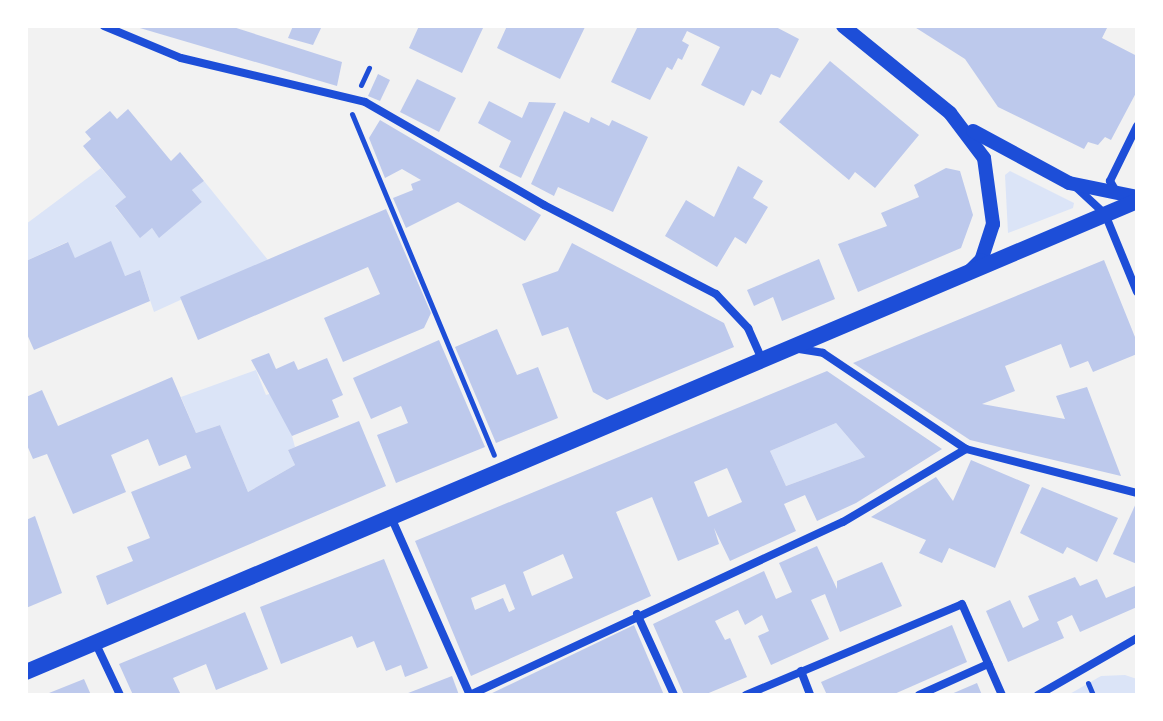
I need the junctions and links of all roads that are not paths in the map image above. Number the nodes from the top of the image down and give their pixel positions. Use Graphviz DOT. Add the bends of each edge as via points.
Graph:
graph roads {
  1 [pos="104,26"];
  2 [pos="843,26"];
  3 [pos="963,125"];
  4 [pos="1137,126"];
  5 [pos="1069,183"];
  6 [pos="1132,198"];
  7 [pos="1105,214"];
  8 [pos="967,275"];
  9 [pos="1137,292"];
  10 [pos="798,349"];
  11 [pos="764,363"];
  12 [pos="966,449"];
  13 [pos="1137,493"];
  14 [pos="390,517"];
  15 [pos="637,614"];
  16 [pos="1137,638"];
  17 [pos="95,642"];
  18 [pos="988,664"];
  19 [pos="801,671"];
  20 [pos="26,672"];
  21 [pos="120,695"];
  22 [pos="470,695"];
  23 [pos="674,695"];
  24 [pos="746,695"];
  25 [pos="810,695"];
  26 [pos="919,695"];
  27 [pos="1002,695"];
  28 [pos="1038,695"];
  1 -- 11 [label="street" via="181,58 355,98 716,294 748,328"];
  2 -- 3 [label="street"];
  3 -- 5 [label="street"];
  3 -- 8 [label="street" via="990,177 993,224 981,260"];
  4 -- 6 [label="street" via="1110,181"];
  5 -- 6 [label="street"];
  5 -- 7 [label="street"];
  6 -- 7 [label="main road"];
  7 -- 8 [label="main road"];
  7 -- 9 [label="street"];
  8 -- 10 [label="main road"];
  10 -- 11 [label="main road"];
  10 -- 12 [label="street" via="823,353"];
  11 -- 14 [label="main road"];
  12 -- 13 [label="street"];
  12 -- 15 [label="street" via="843,522"];
  14 -- 17 [label="main road"];
  14 -- 22 [label="street"];
  15 -- 22 [label="street"];
  15 -- 23 [label="street"];
  16 -- 28 [label="street"];
  17 -- 20 [label="main road"];
  17 -- 21 [label="street"];
  18 -- 19 [label="street" via="962,604"];
  18 -- 26 [label="street"];
  18 -- 27 [label="street"];
  19 -- 24 [label="street"];
  19 -- 25 [label="street"];
}
